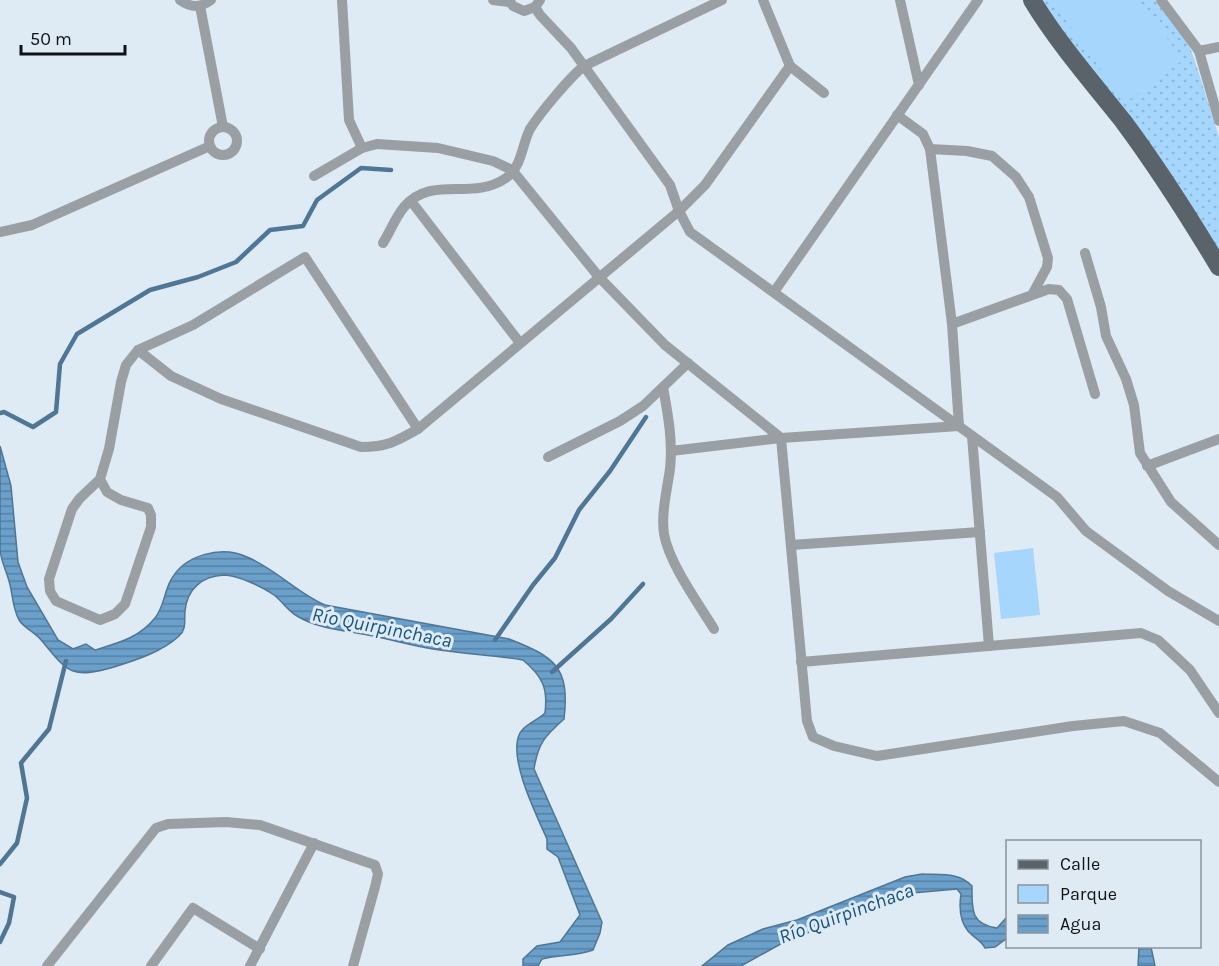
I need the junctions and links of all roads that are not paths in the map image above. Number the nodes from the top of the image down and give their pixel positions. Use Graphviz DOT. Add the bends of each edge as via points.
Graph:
graph roads {
  1 [pos="180,0"];
  2 [pos="211,0"];
  3 [pos="342,0"];
  4 [pos="493,0"];
  5 [pos="722,0"];
  6 [pos="764,0"];
  7 [pos="900,0"];
  8 [pos="978,0"];
  9 [pos="1032,0"];
  10 [pos="1161,0"];
  11 [pos="509,1"];
  12 [pos="537,3"];
  13 [pos="200,6"];
  14 [pos="1219,47"];
  15 [pos="1199,51"];
  16 [pos="584,66"];
  17 [pos="790,66"];
  18 [pos="919,85"];
  19 [pos="824,93"];
  20 [pos="897,115"];
  21 [pos="1219,121"];
  22 [pos="224,127"];
  23 [pos="210,146"];
  24 [pos="362,148"];
  25 [pos="930,149"];
  26 [pos="512,170"];
  27 [pos="314,176"];
  28 [pos="411,201"];
  29 [pos="679,211"];
  30 [pos="0,232"];
  31 [pos="383,243"];
  32 [pos="1085,253"];
  33 [pos="1219,267"];
  34 [pos="599,277"];
  35 [pos="774,292"];
  36 [pos="1032,295"];
  37 [pos="952,324"];
  38 [pos="520,343"];
  39 [pos="138,350"];
  40 [pos="688,363"];
  41 [pos="663,387"];
  42 [pos="1095,394"];
  43 [pos="959,426"];
  44 [pos="418,429"];
  45 [pos="972,436"];
  46 [pos="781,438"];
  47 [pos="1219,439"];
  48 [pos="670,451"];
  49 [pos="548,457"];
  50 [pos="1147,466"];
  51 [pos="100,479"];
  52 [pos="980,532"];
  53 [pos="791,545"];
  54 [pos="1219,545"];
  55 [pos="1219,621"];
  56 [pos="714,629"];
  57 [pos="989,646"];
  58 [pos="801,662"];
  59 [pos="1219,713"];
  60 [pos="1219,782"];
  61 [pos="314,843"];
  62 [pos="260,949"];
  63 [pos="47,966"];
  64 [pos="151,966"];
  65 [pos="250,966"];
  66 [pos="353,966"];
  1 -- 13 [label="street"];
  2 -- 13 [label="street"];
  3 -- 24 [label="street" via="349,120"];
  4 -- 11 [label="street"];
  5 -- 16 [label="street"];
  6 -- 17 [label="street"];
  7 -- 18 [label="street"];
  8 -- 18 [label="street"];
  9 -- 33 [label="main road" via="1182,205"];
  10 -- 15 [label="street"];
  11 -- 12 [label="street" via="524,10"];
  12 -- 16 [label="street" via="540,15"];
  13 -- 22 [label="street"];
  14 -- 15 [label="street"];
  15 -- 21 [label="street"];
  16 -- 26 [label="street" via="530,129"];
  16 -- 29 [label="street" via="670,185"];
  17 -- 19 [label="street"];
  17 -- 29 [label="street" via="705,185"];
  18 -- 20 [label="street"];
  20 -- 25 [label="street" via="923,134"];
  20 -- 35 [label="street"];
  22 -- 23 [label="street" via="211,134"];
  22 -- 23 [label="street" via="236,134 236,148 224,155"];
  23 -- 30 [label="street" via="32,225"];
  24 -- 26 [label="street" via="377,144 438,148 493,160"];
  24 -- 27 [label="street"];
  25 -- 36 [label="street" via="992,156 1016,177 1029,197 1048,258"];
  25 -- 37 [label="street"];
  26 -- 28 [label="street" via="509,176 490,186 435,189 420,193"];
  26 -- 34 [label="street"];
  28 -- 31 [label="street"];
  28 -- 38 [label="street"];
  29 -- 34 [label="street"];
  29 -- 35 [label="street" via="690,232"];
  32 -- 50 [label="street" via="1106,336 1134,405 1140,453"];
  34 -- 38 [label="street"];
  34 -- 40 [label="street" via="665,345"];
  35 -- 43 [label="street"];
  36 -- 37 [label="street"];
  36 -- 42 [label="street" via="1059,290 1067,299"];
  37 -- 43 [label="street"];
  38 -- 44 [label="street"];
  39 -- 44 [label="street" via="171,376 220,399 361,447 394,443"];
  39 -- 44 [label="street" via="193,325 305,257"];
  39 -- 51 [label="street" via="126,365"];
  40 -- 41 [label="street"];
  40 -- 46 [label="street"];
  41 -- 48 [label="street"];
  41 -- 49 [label="street" via="620,421"];
  43 -- 45 [label="street"];
  43 -- 46 [label="street"];
  45 -- 52 [label="street"];
  45 -- 55 [label="street" via="1057,497 1086,531 1168,591"];
  46 -- 48 [label="street"];
  46 -- 53 [label="street"];
  47 -- 50 [label="street"];
  48 -- 56 [label="street" via="664,534 673,558"];
  50 -- 54 [label="street" via="1171,502"];
  51 -- 51 [label="street" via="72,509 49,579 56,601 99,620 115,614 125,604 151,527 148,508 107,492"];
  52 -- 53 [label="street"];
  52 -- 57 [label="street"];
  53 -- 58 [label="street"];
  57 -- 58 [label="street"];
  57 -- 59 [label="street" via="1141,633 1158,640 1190,670"];
  58 -- 60 [label="street" via="807,721 813,736 834,746 877,756 1124,721 1160,733"];
  61 -- 62 [label="street"];
  61 -- 63 [label="street" via="260,825 226,822 156,828"];
  61 -- 66 [label="street" via="375,865 378,874"];
  62 -- 64 [label="street" via="193,908"];
  62 -- 65 [label="street"];
}
